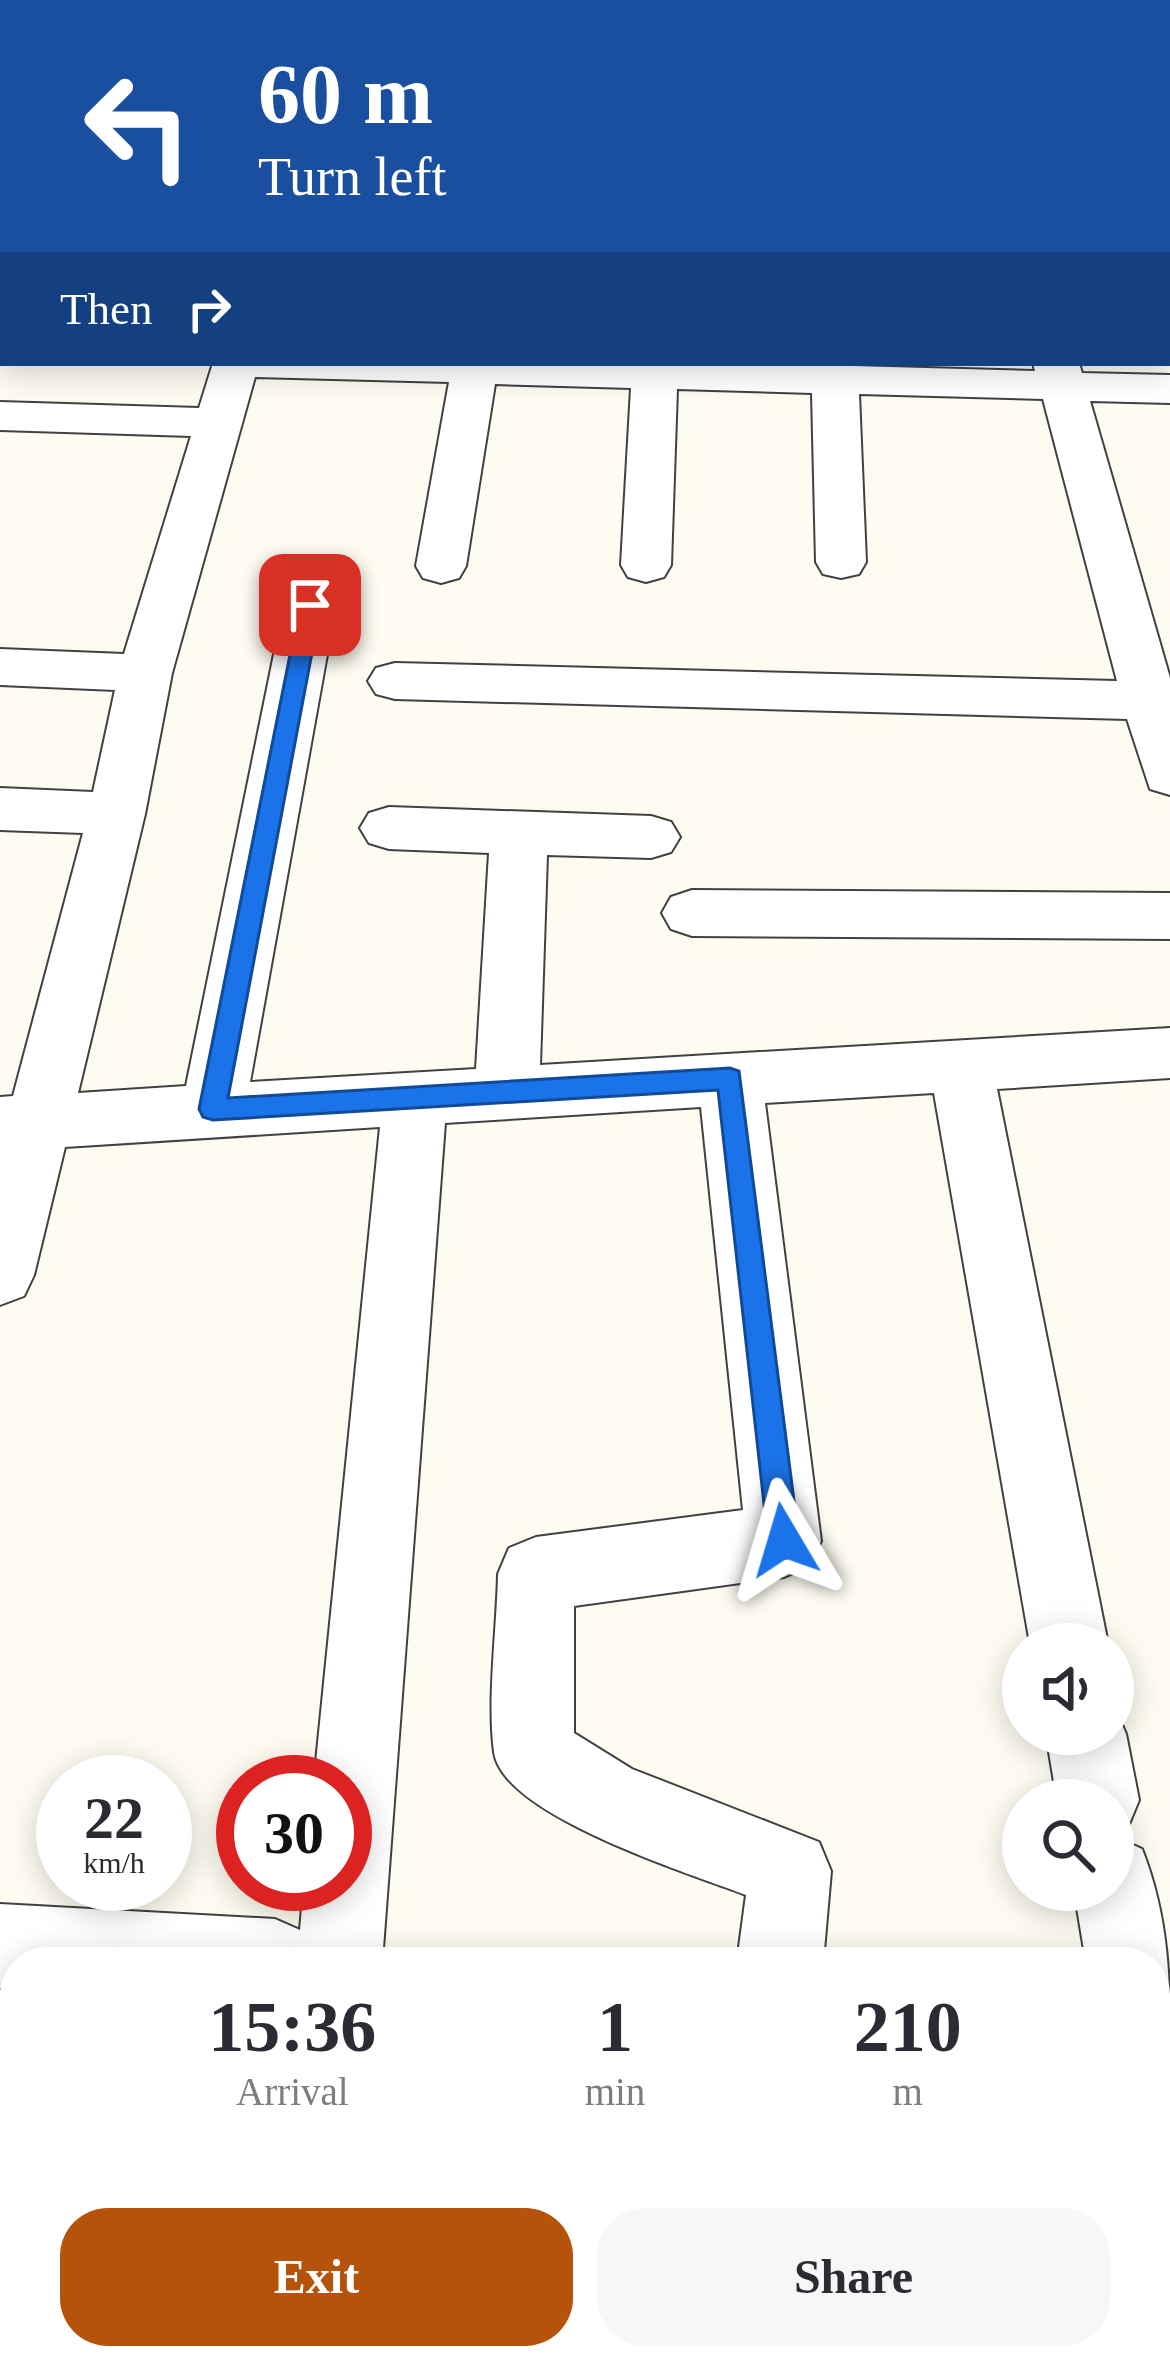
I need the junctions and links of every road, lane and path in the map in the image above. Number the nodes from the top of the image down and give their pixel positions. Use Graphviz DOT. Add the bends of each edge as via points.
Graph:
graph roads {
  1 [pos="235,366"];
  2 [pos="364,366"];
  3 [pos="474,369"];
  4 [pos="655,374"];
  5 [pos="1060,374"];
  6 [pos="835,379"];
  7 [pos="1170,389"];
  8 [pos="0,416"];
  9 [pos="220,423"];
  10 [pos="842,562"];
  11 [pos="646,565"];
  12 [pos="441,566"];
  13 [pos="310,605"];
  14 [pos="0,667"];
  15 [pos="145,673"];
  16 [pos="395,681"];
  17 [pos="1149,701"];
  18 [pos="1170,775"];
  19 [pos="0,809"];
  20 [pos="117,814"];
  21 [pos="389,828"];
  22 [pos="519,832"];
  23 [pos="651,837"];
  24 [pos="692,914"];
  25 [pos="1170,916"];
  26 [pos="1170,1052"];
  27 [pos="961,1065"];
  28 [pos="730,1078"];
  29 [pos="507,1092"];
  30 [pos="415,1097"];
  31 [pos="213,1109"];
  32 [pos="18,1122"];
  33 [pos="0,1275"];
  34 [pos="1065,1623"];
  35 [pos="1119,1911"];
  36 [pos="340,1947"];
  37 [pos="782,1947"];
  38 [pos="1126,1947"];
  1 -- 9 [label="street"];
  2 -- 3 [label="street"];
  3 -- 4 [label="street"];
  3 -- 12 [label="street"];
  4 -- 6 [label="street"];
  4 -- 11 [label="street"];
  5 -- 6 [label="street"];
  5 -- 7 [label="street"];
  5 -- 17 [label="street"];
  6 -- 10 [label="street"];
  8 -- 9 [label="street"];
  9 -- 15 [label="street"];
  13 -- 31 [label="street"];
  14 -- 15 [label="street"];
  15 -- 20 [label="street"];
  16 -- 17 [label="street"];
  17 -- 18 [label="street"];
  19 -- 20 [label="street"];
  20 -- 32 [label="street"];
  21 -- 22 [label="street"];
  22 -- 23 [label="street"];
  22 -- 29 [label="street"];
  24 -- 25 [label="street"];
  26 -- 27 [label="street"];
  27 -- 28 [label="street"];
  27 -- 34 [label="street"];
  28 -- 29 [label="street"];
  28 -- 37 [label="street" via="784,1540 536,1574 534,1754 607,1800 790,1871"];
  29 -- 30 [label="street"];
  30 -- 31 [label="street"];
  30 -- 36 [label="street"];
  31 -- 32 [label="street"];
  32 -- 33 [label="street"];
  35 -- 38 [label="street"];
}
